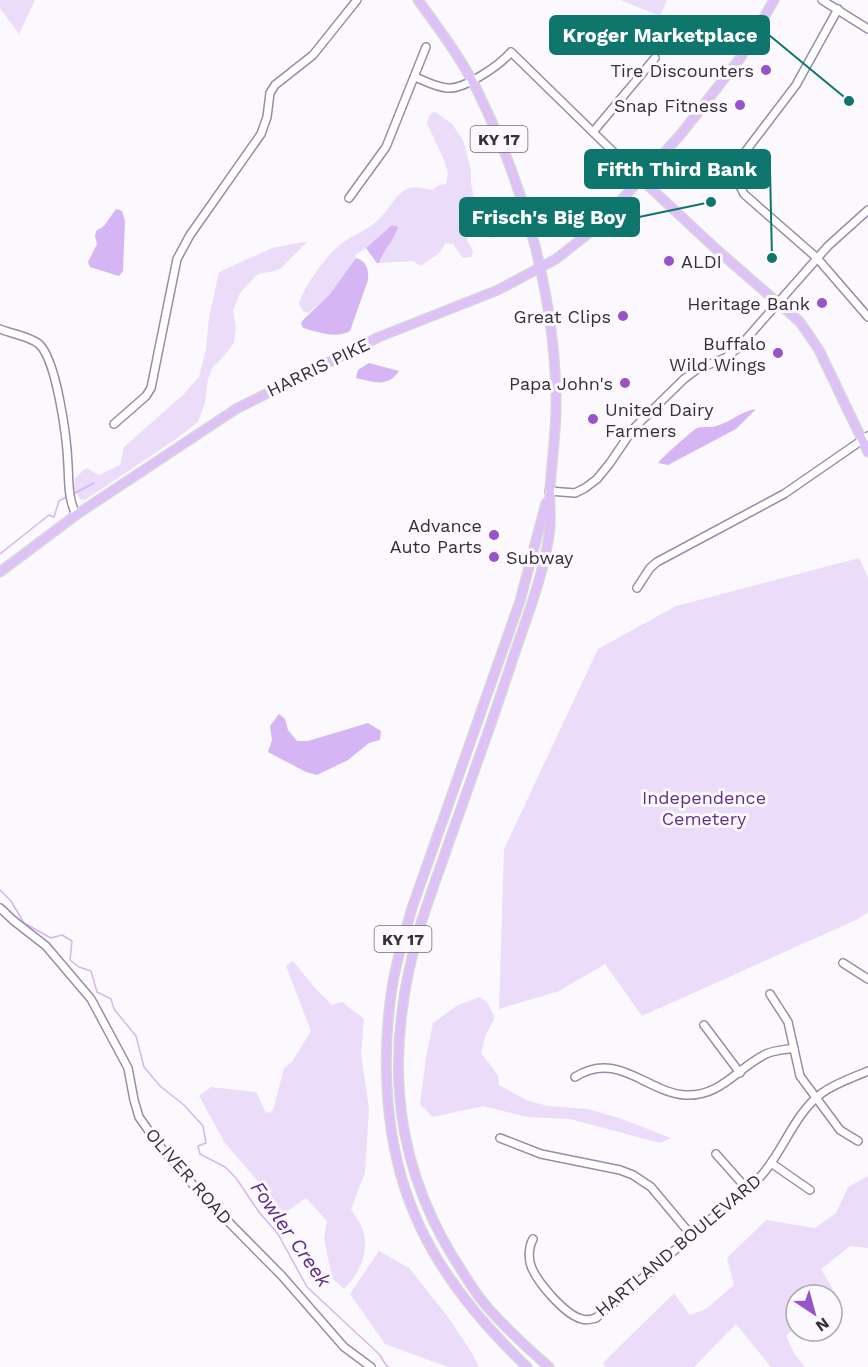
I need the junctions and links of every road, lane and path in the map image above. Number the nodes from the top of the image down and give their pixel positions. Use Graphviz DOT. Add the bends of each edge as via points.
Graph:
graph roads {
  1 [pos="357,0"];
  2 [pos="418,0"];
  3 [pos="774,0"];
  4 [pos="822,0"];
  5 [pos="838,9"];
  6 [pos="868,29"];
  7 [pos="426,47"];
  8 [pos="655,58"];
  9 [pos="415,77"];
  10 [pos="471,80"];
  11 [pos="593,132"];
  12 [pos="641,179"];
  13 [pos="349,198"];
  14 [pos="868,210"];
  15 [pos="817,258"];
  16 [pos="541,269"];
  17 [pos="779,303"];
  18 [pos="868,317"];
  19 [pos="0,329"];
  20 [pos="114,424"];
  21 [pos="865,437"];
  22 [pos="868,452"];
  23 [pos="549,491"];
  24 [pos="76,515"];
  25 [pos="0,572"];
  26 [pos="637,588"];
  27 [pos="0,908"];
  28 [pos="843,963"];
  29 [pos="868,980"];
  30 [pos="770,994"];
  31 [pos="704,1025"];
  32 [pos="794,1048"];
  33 [pos="868,1071"];
  34 [pos="740,1073"];
  35 [pos="575,1077"];
  36 [pos="817,1097"];
  37 [pos="500,1138"];
  38 [pos="858,1141"];
  39 [pos="717,1154"];
  40 [pos="771,1163"];
  41 [pos="747,1189"];
  42 [pos="810,1190"];
  43 [pos="692,1236"];
  44 [pos="533,1239"];
  45 [pos="371,1367"];
  46 [pos="527,1367"];
  47 [pos="549,1367"];
  1 -- 20 [label="street" via="313,55 272,89 261,134 177,259 151,388"];
  2 -- 10 [label="main road, KY 17"];
  3 -- 12 [label="main road, HARRIS PIKE" via="741,57 681,135"];
  4 -- 5 [label="street"];
  5 -- 6 [label="street"];
  5 -- 15 [label="street" via="796,85 742,156 737,172 744,194"];
  7 -- 9 [label="street"];
  8 -- 11 [label="street"];
  9 -- 10 [label="street" via="450,89"];
  9 -- 13 [label="street" via="386,147"];
  10 -- 11 [label="street" via="502,62 511,52"];
  10 -- 16 [label="main road, KY 17" via="516,184"];
  11 -- 12 [label="street"];
  12 -- 16 [label="main road, HARRIS PIKE" via="598,226"];
  12 -- 17 [label="main road"];
  14 -- 15 [label="street"];
  15 -- 17 [label="street"];
  15 -- 18 [label="street"];
  16 -- 23 [label="main road, KY 17" via="556,386"];
  16 -- 24 [label="main road, HARRIS PIKE" via="379,337 256,398"];
  17 -- 21 [label="main road" via="814,340"];
  17 -- 23 [label="street" via="732,353 684,379 633,429 597,479 575,493"];
  19 -- 24 [label="street" via="38,344 50,364 67,447 69,494"];
  21 -- 22 [label="main road"];
  21 -- 26 [label="street" via="784,494 657,562"];
  23 -- 46 [label="main road, KY 17" via="520,601 412,908 392,988 386,1063 397,1158 414,1213 448,1276 470,1307"];
  23 -- 47 [label="main road, KY 17" via="550,528 534,594 410,958 398,1035 398,1069 404,1133 424,1202 438,1232 482,1301"];
  24 -- 25 [label="main road, HARRIS PIKE"];
  27 -- 45 [label="street, OLIVER ROAD" via="46,946 91,999 126,1062 135,1108 153,1138 344,1347"];
  28 -- 29 [label="street"];
  30 -- 32 [label="street" via="788,1022"];
  31 -- 34 [label="street"];
  32 -- 34 [label="street" via="767,1054"];
  32 -- 36 [label="street" via="800,1076"];
  33 -- 36 [label="street, HARTLAND BOULEVARD"];
  34 -- 35 [label="street" via="712,1091 687,1095 670,1092 618,1069 594,1069"];
  36 -- 38 [label="street" via="840,1130"];
  36 -- 40 [label="street, HARTLAND BOULEVARD" via="800,1116"];
  37 -- 43 [label="street" via="541,1154 633,1175 651,1187"];
  39 -- 41 [label="street"];
  40 -- 41 [label="street, HARTLAND BOULEVARD"];
  40 -- 42 [label="street"];
  41 -- 43 [label="street, HARTLAND BOULEVARD"];
  43 -- 44 [label="street, HARTLAND BOULEVARD" via="596,1318 586,1320 574,1316 555,1300 532,1269 529,1252"];
}
